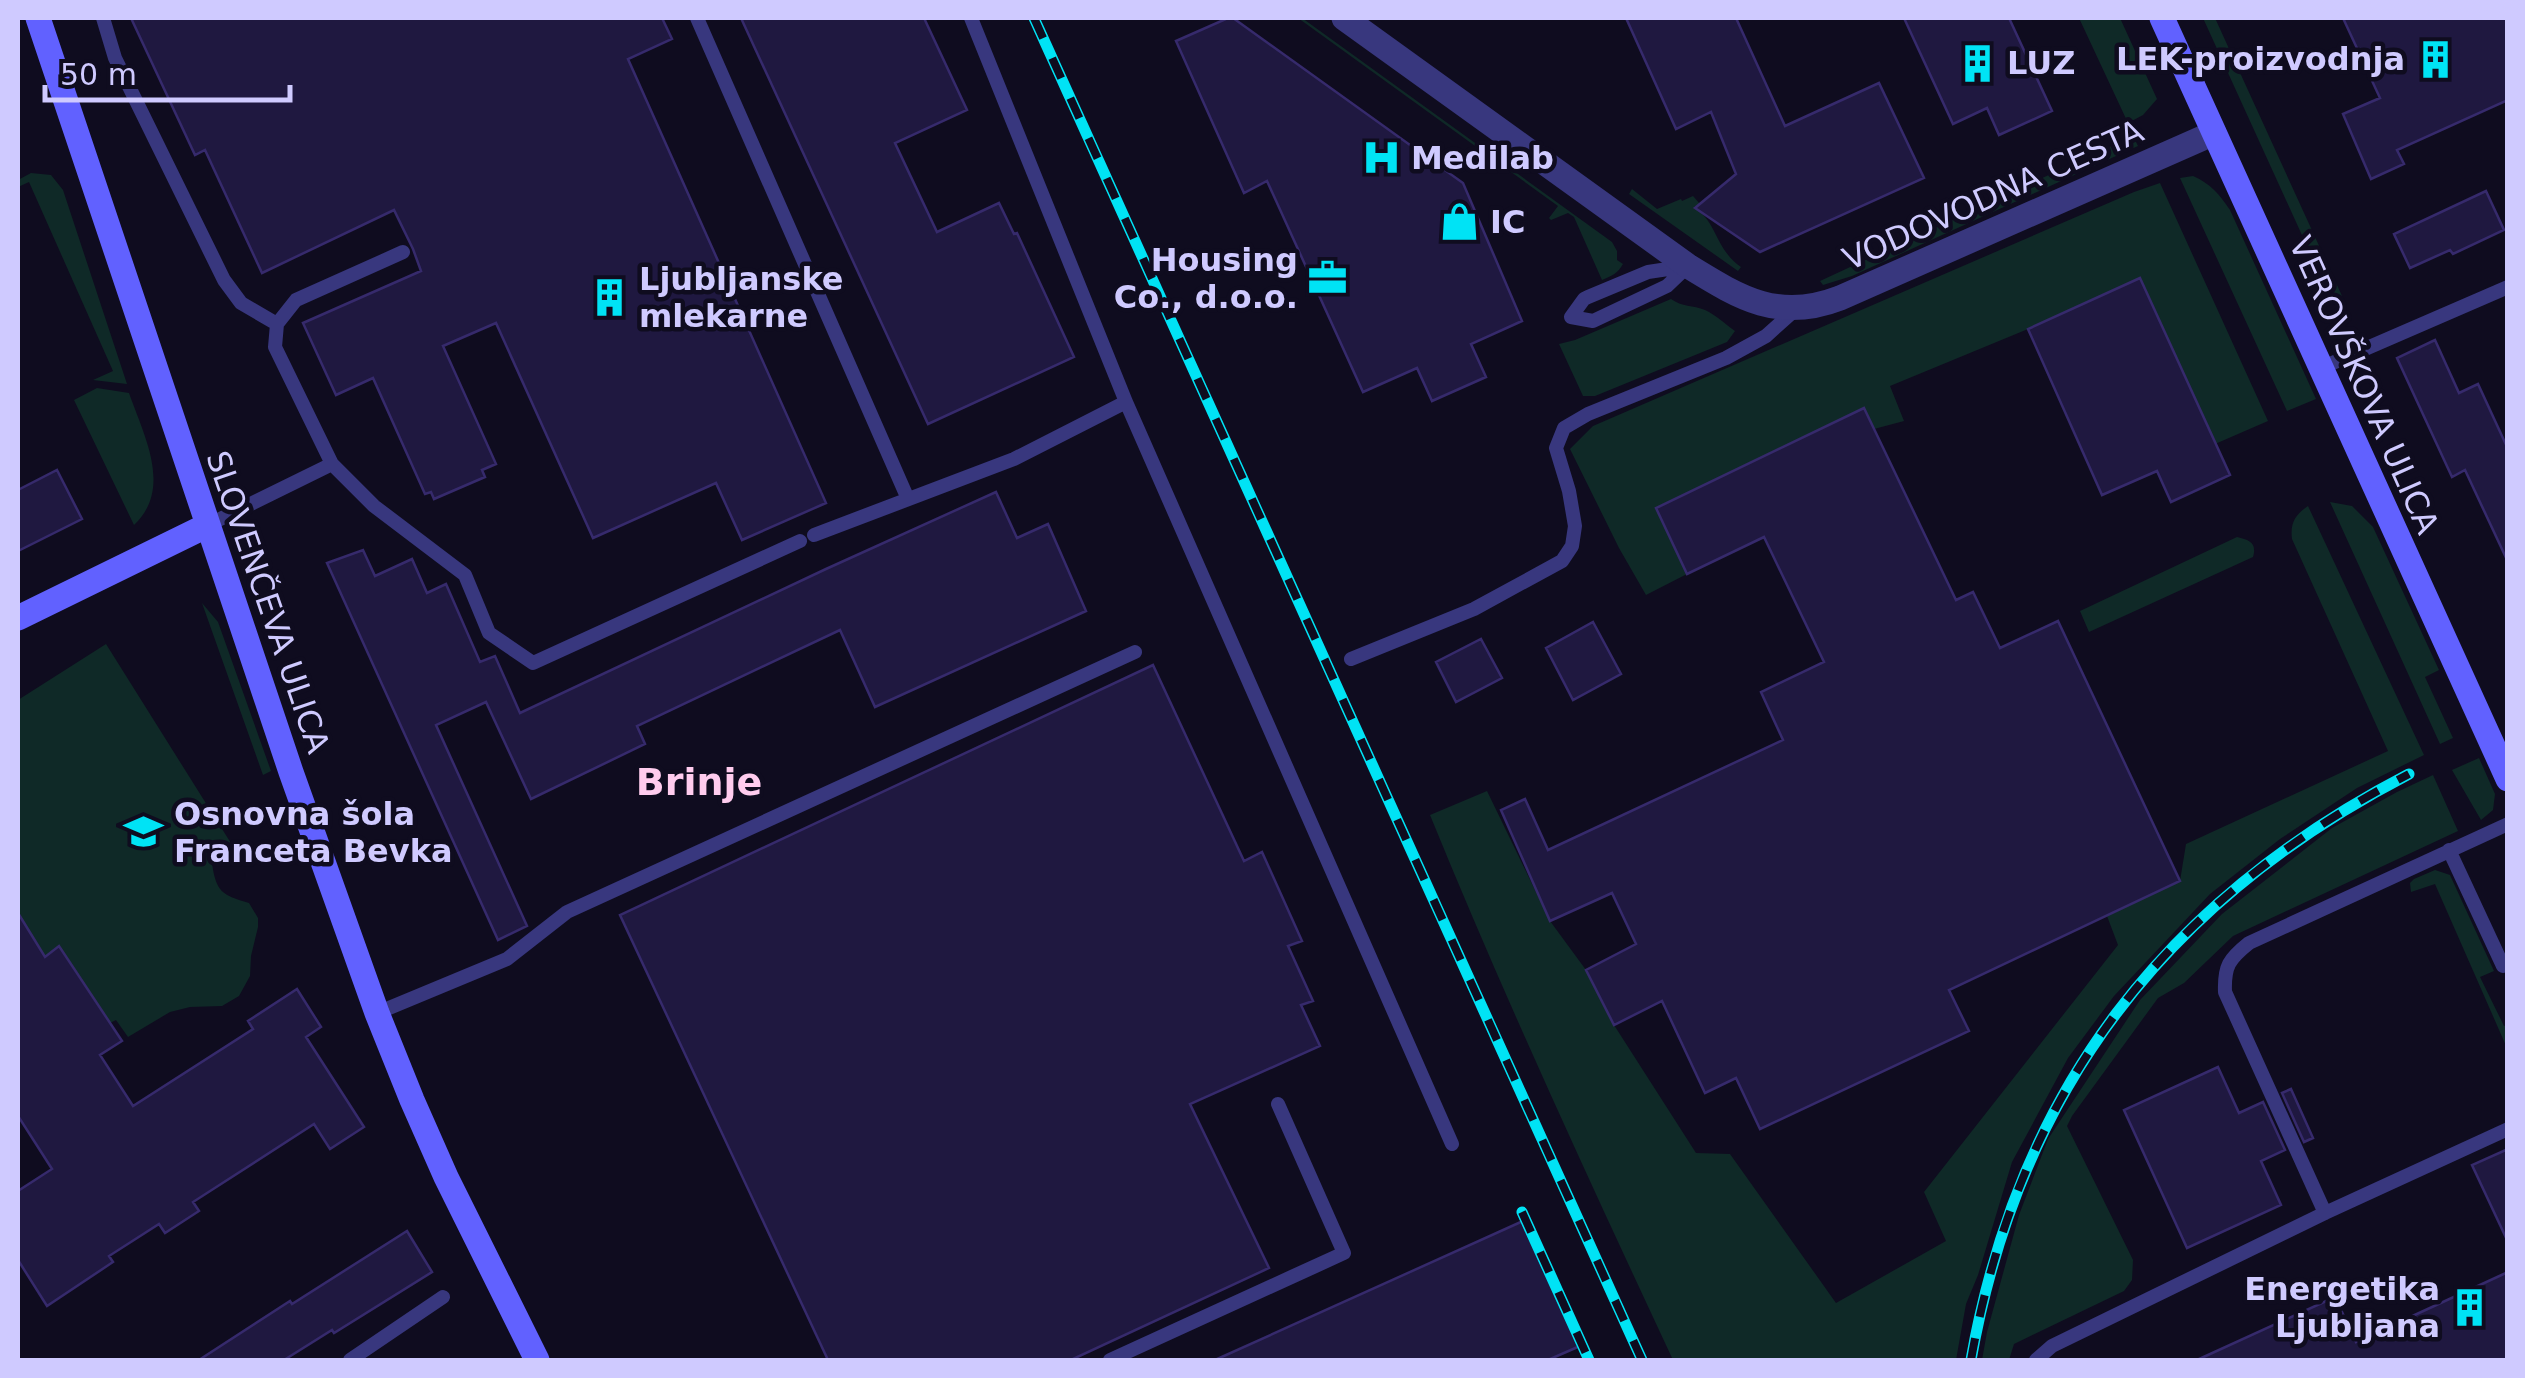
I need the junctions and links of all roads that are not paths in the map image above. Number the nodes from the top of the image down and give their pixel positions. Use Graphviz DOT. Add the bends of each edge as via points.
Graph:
graph roads {
  1 [pos="38,18"];
  2 [pos="103,18"];
  3 [pos="696,18"];
  4 [pos="971,18"];
  5 [pos="1344,18"];
  6 [pos="2162,18"];
  7 [pos="2214,133"];
  8 [pos="402,252"];
  9 [pos="1688,266"];
  10 [pos="2508,287"];
  11 [pos="1796,309"];
  12 [pos="277,324"];
  13 [pos="2321,368"];
  14 [pos="1126,402"];
  15 [pos="332,464"];
  16 [pos="908,499"];
  17 [pos="208,524"];
  18 [pos="18,618"];
  19 [pos="1136,652"];
  20 [pos="1351,659"];
  21 [pos="2508,778"];
  22 [pos="2508,824"];
  23 [pos="2449,850"];
  24 [pos="2503,966"];
  25 [pos="377,1013"];
  26 [pos="1278,1104"];
  27 [pos="2508,1129"];
  28 [pos="1452,1144"];
  29 [pos="2325,1214"];
  30 [pos="443,1297"];
  31 [pos="350,1360"];
  32 [pos="537,1360"];
  33 [pos="1110,1360"];
  34 [pos="2036,1360"];
  1 -- 17 [label="street, SLOVENČEVA ULICA"];
  2 -- 12 [label="lane" via="114,58 224,280 241,303"];
  3 -- 16 [label="lane"];
  4 -- 14 [label="lane"];
  5 -- 9 [label="street, VODOVODNA CESTA"];
  6 -- 7 [label="street, VEROVŠKOVA ULICA"];
  7 -- 11 [label="street, VODOVODNA CESTA" via="1840,298"];
  7 -- 13 [label="street, VEROVŠKOVA ULICA"];
  8 -- 12 [label="lane" via="296,300"];
  9 -- 9 [label="lane" via="1648,272 1588,297 1572,317 1593,321 1667,286"];
  9 -- 11 [label="street, VODOVODNA CESTA" via="1734,294"];
  10 -- 13 [label="lane"];
  11 -- 20 [label="lane, VODOVODNA CESTA" via="1726,358 1564,428 1556,448 1575,526 1562,562 1474,610"];
  12 -- 15 [label="lane" via="276,348"];
  13 -- 21 [label="street, VEROVŠKOVA ULICA"];
  14 -- 16 [label="lane" via="1014,459"];
  14 -- 28 [label="lane"];
  15 -- 16 [label="lane" via="374,506 465,575 489,633 533,663"];
  15 -- 17 [label="lane"];
  17 -- 18 [label="street"];
  17 -- 25 [label="street, SLOVENČEVA ULICA"];
  19 -- 25 [label="lane" via="567,912 507,959"];
  22 -- 23 [label="lane"];
  23 -- 24 [label="lane"];
  23 -- 29 [label="lane" via="2249,943 2228,964 2225,992"];
  25 -- 32 [label="street, SLOVENČEVA ULICA" via="446,1177"];
  26 -- 33 [label="lane" via="1344,1253"];
  27 -- 29 [label="lane"];
  29 -- 34 [label="lane" via="2052,1346"];
  30 -- 31 [label="lane"];
}
